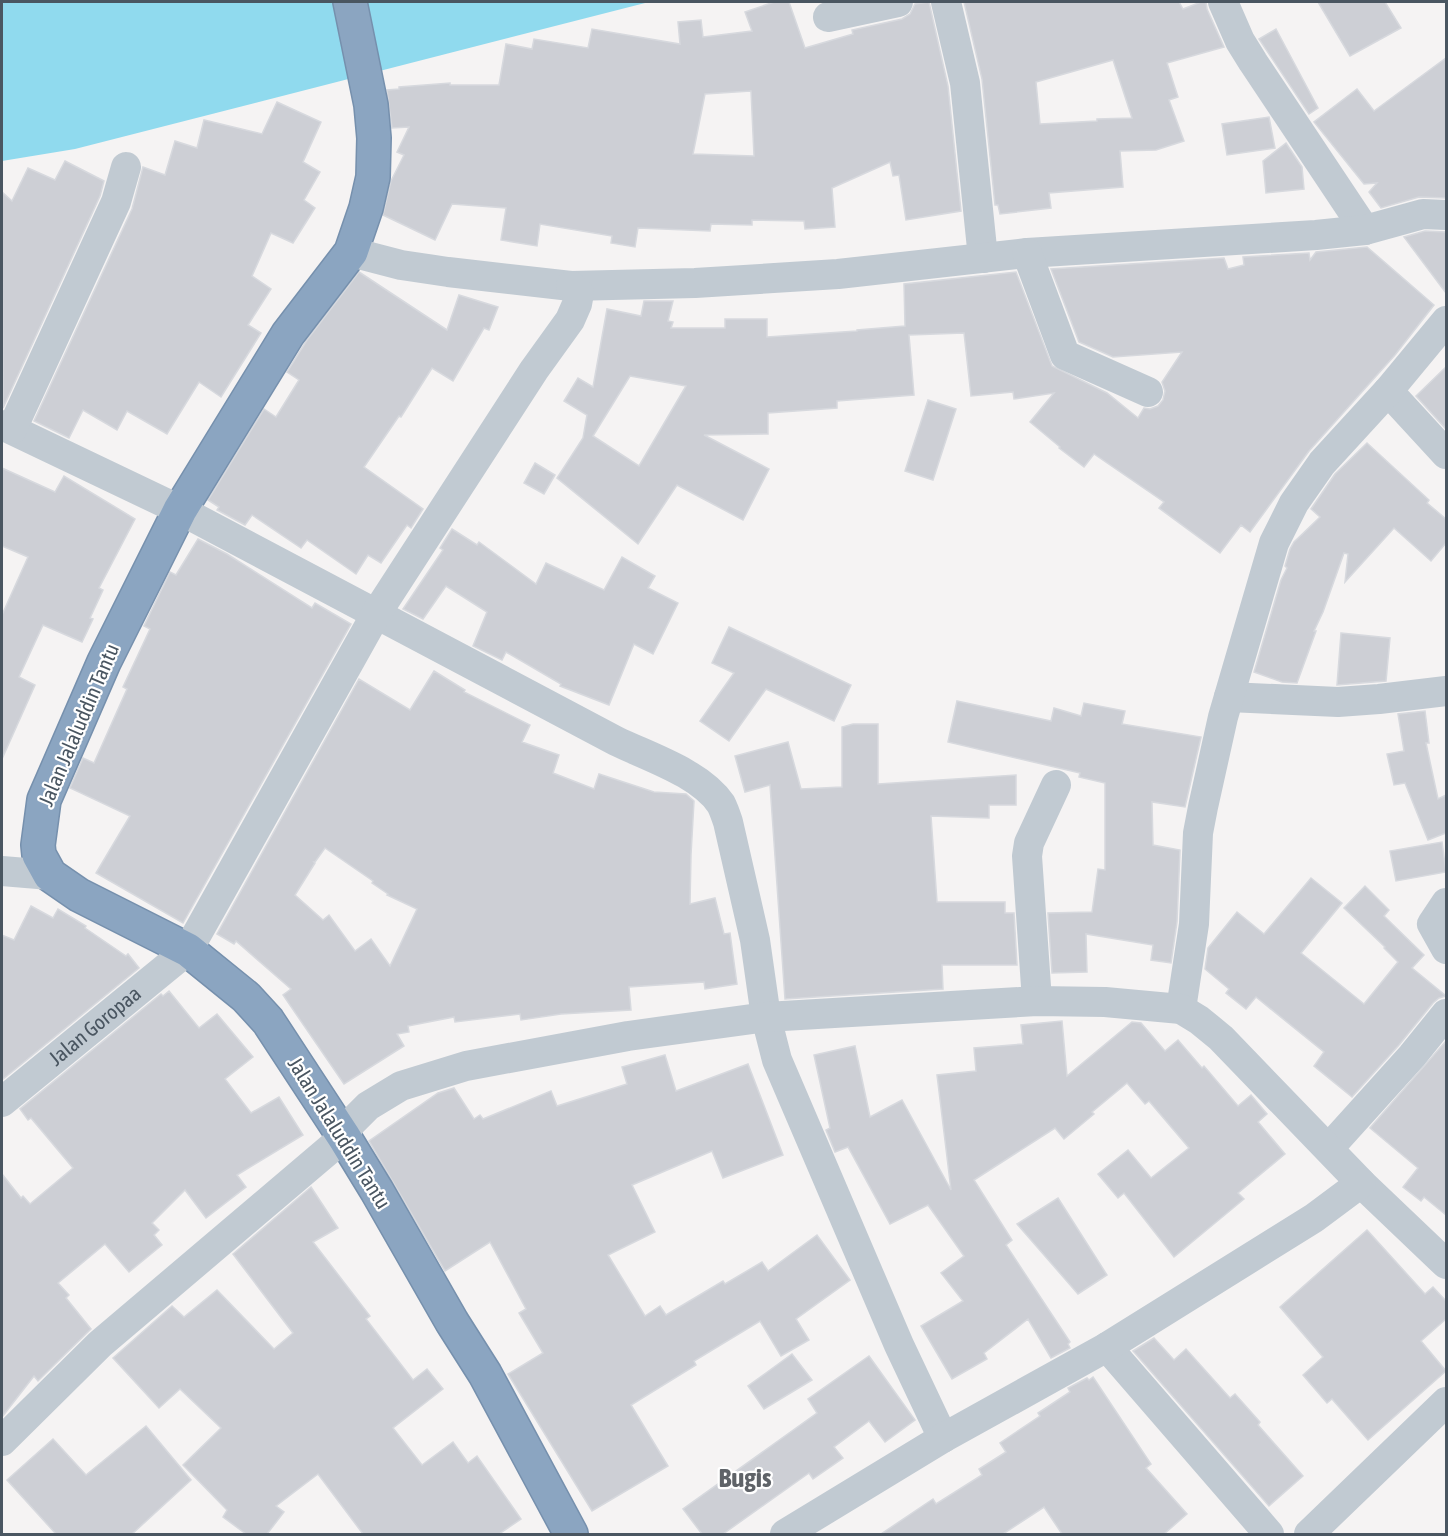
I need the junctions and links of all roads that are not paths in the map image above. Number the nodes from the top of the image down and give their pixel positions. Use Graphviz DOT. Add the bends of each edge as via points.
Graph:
graph roads {
  1 [pos="350,2"];
  2 [pos="898,2"];
  3 [pos="946,2"];
  4 [pos="1223,2"];
  5 [pos="828,17"];
  6 [pos="126,167"];
  7 [pos="1446,214"];
  8 [pos="1365,230"];
  9 [pos="351,252"];
  10 [pos="1027,253"];
  11 [pos="983,258"];
  12 [pos="571,286"];
  13 [pos="1446,321"];
  14 [pos="1388,391"];
  15 [pos="1148,392"];
  16 [pos="7,427"];
  17 [pos="1446,454"];
  18 [pos="180,510"];
  19 [pos="376,614"];
  20 [pos="1446,691"];
  21 [pos="1229,697"];
  22 [pos="1056,785"];
  23 [pos="2,871"];
  24 [pos="50,874"];
  25 [pos="1446,903"];
  26 [pos="1446,949"];
  27 [pos="188,950"];
  28 [pos="1037,1001"];
  29 [pos="1181,1009"];
  30 [pos="1446,1014"];
  31 [pos="766,1017"];
  32 [pos="2,1102"];
  33 [pos="344,1137"];
  34 [pos="1329,1148"];
  35 [pos="1361,1183"];
  36 [pos="1446,1264"];
  37 [pos="1107,1347"];
  38 [pos="1446,1402"];
  39 [pos="943,1438"];
  40 [pos="2,1442"];
  41 [pos="571,1534"];
  42 [pos="786,1534"];
  43 [pos="1269,1534"];
  44 [pos="1309,1534"];
  1 -- 9 [label="highway, Jalan Jalaluddin Tantu" via="374,138 373,177"];
  2 -- 5 [label="street"];
  3 -- 11 [label="street" via="965,83"];
  4 -- 8 [label="street" via="1253,62"];
  6 -- 16 [label="street" via="116,202"];
  7 -- 8 [label="street" via="1423,214"];
  8 -- 10 [label="street"];
  9 -- 12 [label="street" via="401,265"];
  9 -- 18 [label="highway, Jalan Jalaluddin Tantu" via="288,334"];
  10 -- 11 [label="street"];
  10 -- 15 [label="street" via="1065,356"];
  11 -- 12 [label="street" via="793,278"];
  12 -- 19 [label="street, Jalan Goropaa" via="579,293 570,320"];
  13 -- 14 [label="street"];
  14 -- 17 [label="street"];
  14 -- 21 [label="street" via="1322,463 1284,521"];
  16 -- 18 [label="street"];
  18 -- 19 [label="street"];
  18 -- 24 [label="highway, Jalan Jalaluddin Tantu" via="104,662 44,800 38,845"];
  19 -- 27 [label="street, Jalan Goropaa"];
  19 -- 31 [label="street" via="706,787 722,805 728,822 755,940"];
  20 -- 21 [label="street" via="1338,702"];
  21 -- 29 [label="street" via="1198,833 1194,924"];
  22 -- 28 [label="street" via="1029,843 1027,856"];
  23 -- 24 [label="street"];
  24 -- 27 [label="highway, Jalan Jalaluddin Tantu" via="79,895"];
  25 -- 26 [label="street" via="1432,924"];
  27 -- 32 [label="street, Jalan Goropaa"];
  27 -- 33 [label="highway, Jalan Jalaluddin Tantu" via="246,997 268,1021"];
  28 -- 29 [label="street"];
  28 -- 31 [label="street"];
  29 -- 34 [label="street" via="1221,1038"];
  30 -- 34 [label="street"];
  31 -- 33 [label="street" via="628,1036 466,1066 400,1086 368,1106 350,1124"];
  31 -- 39 [label="street" via="777,1060 800,1116"];
  33 -- 40 [label="street" via="100,1344"];
  33 -- 41 [label="highway, Jalan Jalaluddin Tantu" via="485,1374"];
  34 -- 35 [label="street"];
  35 -- 36 [label="street"];
  35 -- 37 [label="street" via="1295,1230"];
  37 -- 39 [label="street"];
  37 -- 43 [label="street"];
  38 -- 44 [label="street"];
  39 -- 42 [label="street"];
}
